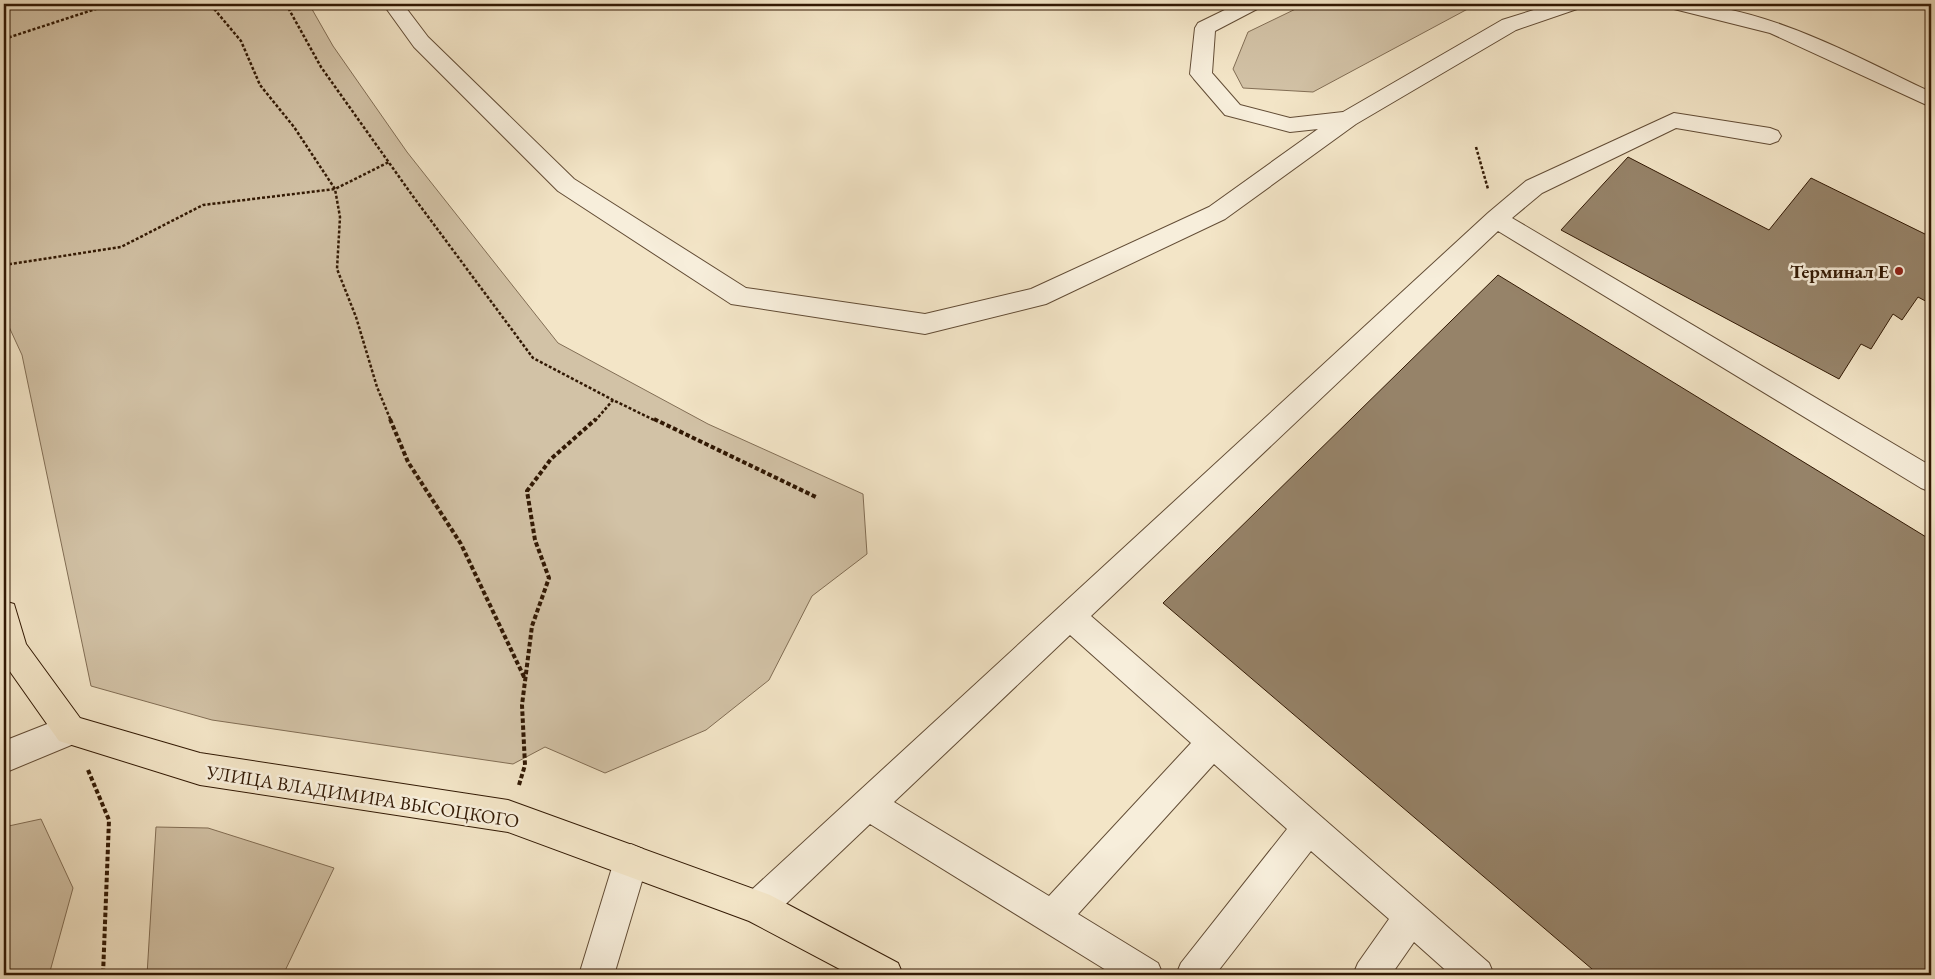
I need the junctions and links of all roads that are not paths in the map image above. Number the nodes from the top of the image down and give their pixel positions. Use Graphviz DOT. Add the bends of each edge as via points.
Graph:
graph roads {
  1 [pos="393,4"];
  2 [pos="1252,4"];
  3 [pos="1573,4"];
  4 [pos="1677,4"];
  5 [pos="1931,100"];
  6 [pos="1348,119"];
  7 [pos="1770,136"];
  8 [pos="1496,219"];
  9 [pos="1931,480"];
  10 [pos="4,614"];
  11 [pos="1070,616"];
  12 [pos="70,730"];
  13 [pos="1213,742"];
  14 [pos="4,757"];
  15 [pos="868,804"];
  16 [pos="1309,827"];
  17 [pos="631,861"];
  18 [pos="758,907"];
  19 [pos="1411,917"];
  20 [pos="1052,918"];
  21 [pos="596,975"];
  22 [pos="886,975"];
  23 [pos="1146,975"];
  24 [pos="1193,975"];
  25 [pos="1370,975"];
  26 [pos="1477,975"];
  1 -- 6 [label="street" via="421,42 566,185 740,297 925,324 1037,297 1217,213"];
  2 -- 6 [label="street" via="1205,28 1201,74 1233,110 1290,124"];
  3 -- 6 [label="street" via="1509,24"];
  4 -- 5 [label="street" via="1777,28"];
  7 -- 8 [label="street" via="1674,120 1534,187"];
  8 -- 9 [label="street"];
  8 -- 11 [label="street"];
  10 -- 12 [label="main road" via="12,650"];
  11 -- 13 [label="street"];
  11 -- 15 [label="street"];
  12 -- 14 [label="street"];
  12 -- 17 [label="main road, УЛИЦА ВЛАДИМИРА ВЫСОЦКОГО" via="200,769 508,816"];
  13 -- 16 [label="street"];
  13 -- 20 [label="street"];
  15 -- 18 [label="street"];
  15 -- 20 [label="street"];
  16 -- 19 [label="street"];
  16 -- 24 [label="street"];
  17 -- 18 [label="main road, УЛИЦА ВЛАДИМИРА ВЫСОЦКОГО"];
  17 -- 21 [label="street"];
  18 -- 22 [label="main road, УЛИЦА ВЛАДИМИРА ВЫСОЦКОГО"];
  19 -- 25 [label="street"];
  19 -- 26 [label="street"];
  20 -- 23 [label="street"];
}
